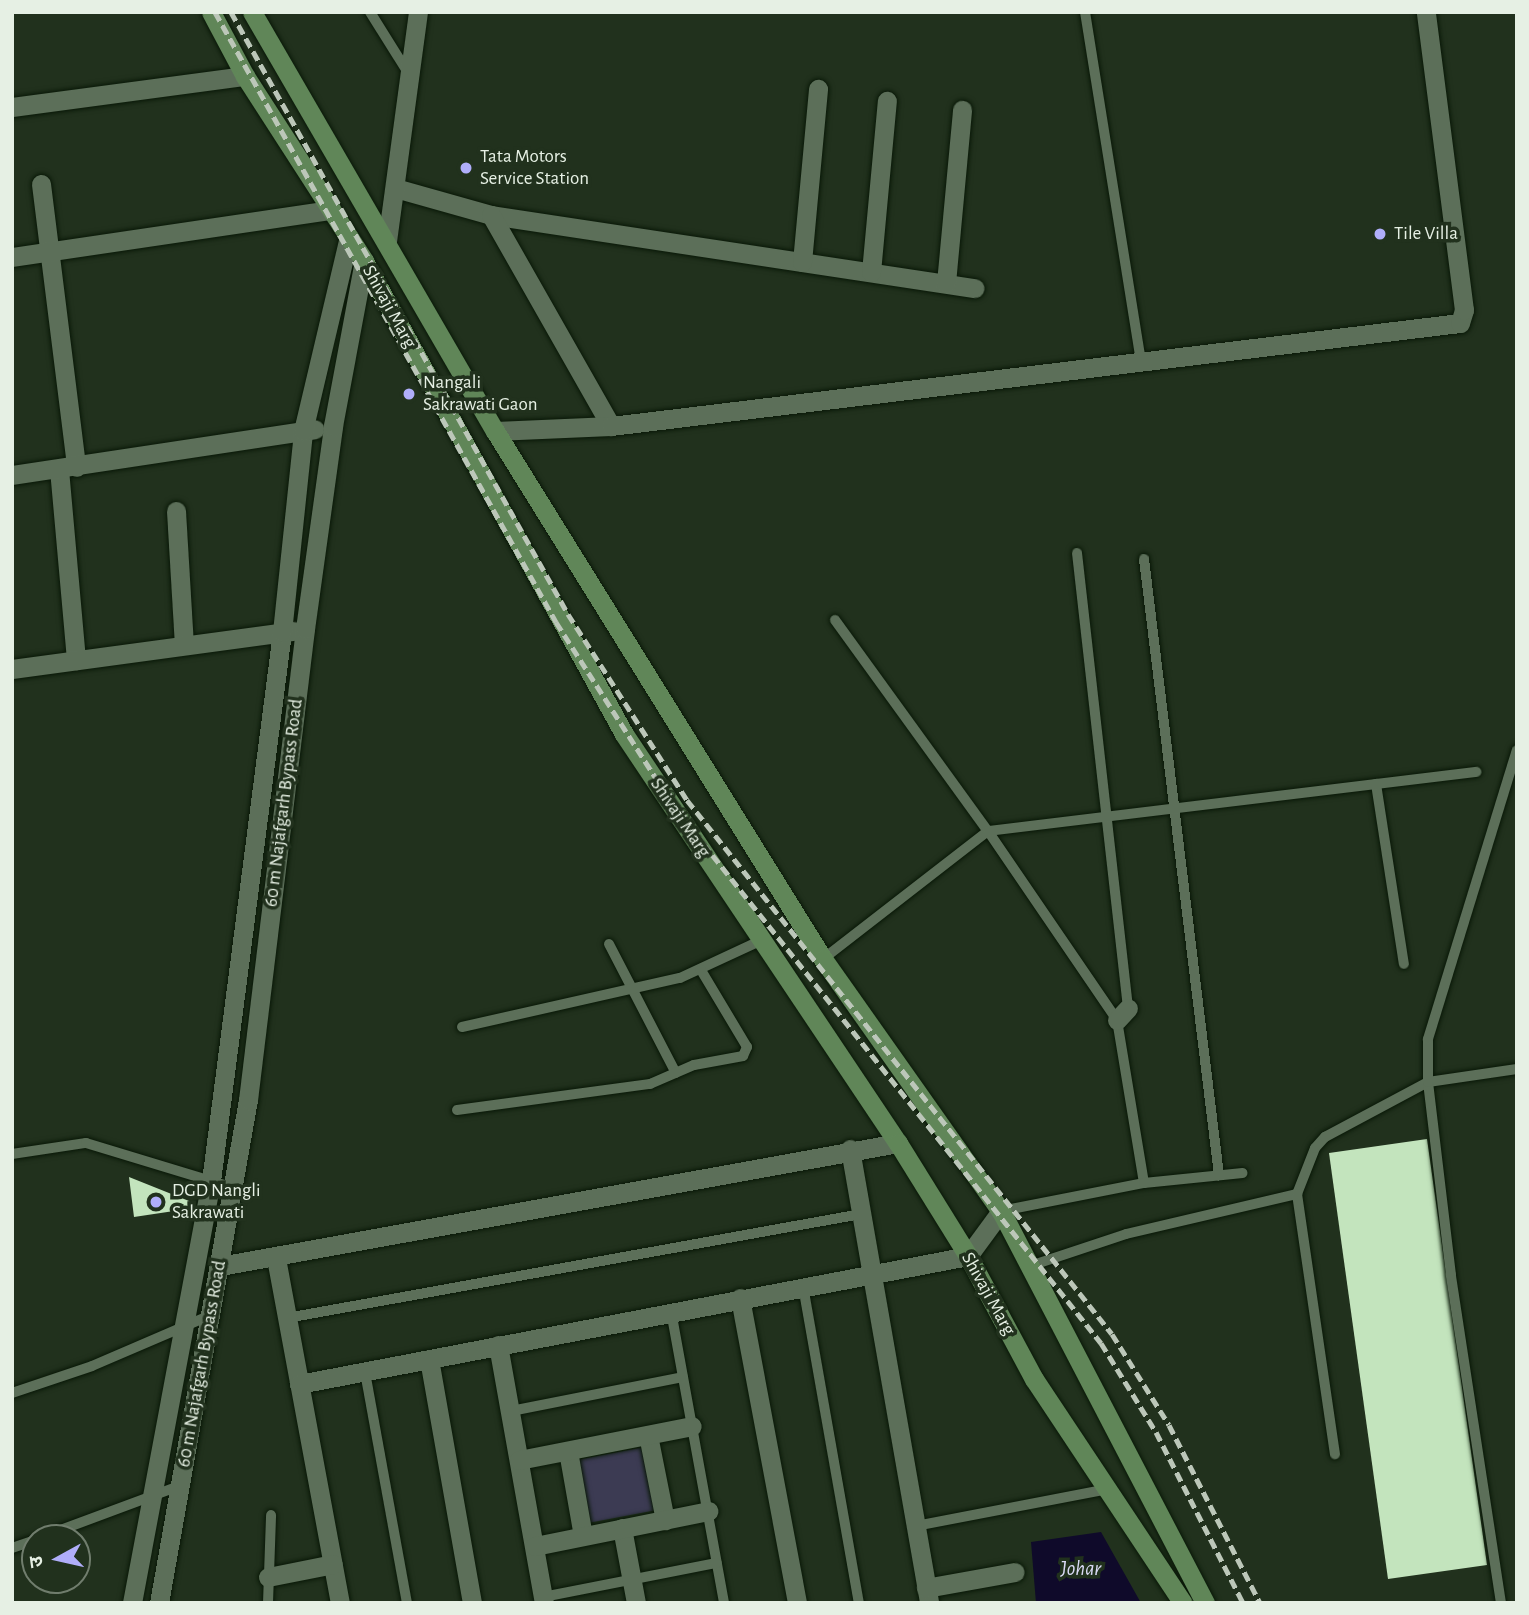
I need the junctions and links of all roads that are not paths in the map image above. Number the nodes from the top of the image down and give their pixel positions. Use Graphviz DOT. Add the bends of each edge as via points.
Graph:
graph roads {
  1 [pos="211,12"];
  2 [pos="252,12"];
  3 [pos="370,12"];
  4 [pos="418,12"];
  5 [pos="1085,12"];
  6 [pos="1426,12"];
  7 [pos="407,71"];
  8 [pos="245,76"];
  9 [pos="818,89"];
  10 [pos="887,101"];
  11 [pos="12,107"];
  12 [pos="962,110"];
  13 [pos="41,184"];
  14 [pos="395,188"];
  15 [pos="332,210"];
  16 [pos="371,214"];
  17 [pos="491,215"];
  18 [pos="349,237"];
  19 [pos="387,241"];
  20 [pos="49,252"];
  21 [pos="12,257"];
  22 [pos="363,261"];
  23 [pos="802,262"];
  24 [pos="871,272"];
  25 [pos="946,283"];
  26 [pos="975,288"];
  27 [pos="1141,361"];
  28 [pos="333,426"];
  29 [pos="611,426"];
  30 [pos="303,430"];
  31 [pos="495,431"];
  32 [pos="67,468"];
  33 [pos="12,475"];
  34 [pos="176,511"];
  35 [pos="1077,553"];
  36 [pos="1144,559"];
  37 [pos="835,620"];
  38 [pos="305,629"];
  39 [pos="282,632"];
  40 [pos="184,645"];
  41 [pos="76,660"];
  42 [pos="12,669"];
  43 [pos="1517,750"];
  44 [pos="1476,772"];
  45 [pos="1376,784"];
  46 [pos="1175,808"];
  47 [pos="1108,816"];
  48 [pos="988,831"];
  49 [pos="762,940"];
  50 [pos="608,944"];
  51 [pos="823,959"];
  52 [pos="1404,964"];
  53 [pos="701,970"];
  54 [pos="634,990"];
  55 [pos="1123,1014"];
  56 [pos="462,1027"];
  57 [pos="1517,1069"];
  58 [pos="676,1073"];
  59 [pos="1428,1082"];
  60 [pos="457,1110"];
  61 [pos="898,1143"];
  62 [pos="850,1149"];
  63 [pos="12,1154"];
  64 [pos="1242,1173"];
  65 [pos="1219,1175"];
  66 [pos="211,1181"];
  67 [pos="1144,1183"];
  68 [pos="234,1188"];
  69 [pos="1297,1195"];
  70 [pos="1001,1211"];
  71 [pos="862,1214"];
  72 [pos="968,1256"];
  73 [pos="276,1258"];
  74 [pos="220,1266"];
  75 [pos="1030,1266"];
  76 [pos="872,1272"];
  77 [pos="803,1286"];
  78 [pos="740,1298"];
  79 [pos="671,1311"];
  80 [pos="211,1315"];
  81 [pos="287,1318"];
  82 [pos="183,1327"];
  83 [pos="498,1345"];
  84 [pos="429,1359"];
  85 [pos="365,1372"];
  86 [pos="683,1377"];
  87 [pos="299,1384"];
  88 [pos="12,1392"];
  89 [pos="511,1410"];
  90 [pos="692,1426"];
  91 [pos="648,1435"];
  92 [pos="568,1451"];
  93 [pos="1335,1454"];
  94 [pos="519,1460"];
  95 [pos="179,1486"];
  96 [pos="1108,1489"];
  97 [pos="150,1496"];
  98 [pos="708,1511"];
  99 [pos="271,1515"];
  100 [pos="665,1520"];
  101 [pos="76,1524"];
  102 [pos="916,1526"];
  103 [pos="622,1528"];
  104 [pos="583,1536"];
  105 [pos="535,1546"];
  106 [pos="717,1563"];
  107 [pos="333,1564"];
  108 [pos="1015,1572"];
  109 [pos="268,1577"];
  110 [pos="631,1580"];
  111 [pos="928,1595"];
  112 [pos="544,1600"];
  113 [pos="132,1603"];
  114 [pos="159,1603"];
  115 [pos="268,1603"];
  116 [pos="340,1603"];
  117 [pos="407,1603"];
  118 [pos="472,1603"];
  119 [pos="636,1603"];
  120 [pos="724,1603"];
  121 [pos="797,1603"];
  122 [pos="859,1603"];
  123 [pos="1183,1603"];
  124 [pos="1205,1603"];
  125 [pos="1501,1603"];
  1 -- 8 [label="main road, Shivaji Marg"];
  2 -- 16 [label="main road, Shivaji Marg"];
  3 -- 7 [label="lane"];
  4 -- 7 [label="street"];
  5 -- 27 [label="lane"];
  6 -- 27 [label="street" via="1465,318 1460,323"];
  7 -- 14 [label="street"];
  8 -- 11 [label="street"];
  8 -- 15 [label="main road, Shivaji Marg"];
  9 -- 23 [label="street"];
  10 -- 24 [label="street"];
  12 -- 25 [label="street"];
  13 -- 20 [label="street"];
  14 -- 17 [label="street"];
  14 -- 19 [label="street"];
  15 -- 18 [label="main road, Shivaji Marg"];
  15 -- 20 [label="street"];
  16 -- 18 [label="main road"];
  16 -- 19 [label="main road, Shivaji Marg"];
  17 -- 23 [label="street"];
  17 -- 29 [label="street"];
  18 -- 22 [label="main road, Shivaji Marg"];
  18 -- 30 [label="street, 60 m Najafgarh Bypass Road"];
  19 -- 22 [label="main road"];
  19 -- 31 [label="main road, Shivaji Marg"];
  20 -- 21 [label="street"];
  20 -- 32 [label="street"];
  22 -- 28 [label="street, 60 m Najafgarh Bypass Road"];
  22 -- 49 [label="main road, Shivaji Marg" via="624,734"];
  23 -- 24 [label="street"];
  24 -- 25 [label="street"];
  25 -- 26 [label="street"];
  27 -- 29 [label="street"];
  28 -- 30 [label="street"];
  28 -- 38 [label="street, 60 m Najafgarh Bypass Road"];
  29 -- 31 [label="street"];
  30 -- 32 [label="street"];
  30 -- 39 [label="street, 60 m Najafgarh Bypass Road"];
  31 -- 51 [label="main road, Shivaji Marg"];
  32 -- 33 [label="street"];
  32 -- 41 [label="street"];
  34 -- 40 [label="street"];
  35 -- 47 [label="lane"];
  36 -- 46 [label="lane"];
  37 -- 48 [label="lane"];
  38 -- 39 [label="street"];
  38 -- 68 [label="street, 60 m Najafgarh Bypass Road"];
  39 -- 40 [label="street"];
  39 -- 66 [label="street, 60 m Najafgarh Bypass Road"];
  40 -- 41 [label="street"];
  41 -- 42 [label="street"];
  43 -- 59 [label="lane" via="1440,990 1429,1039"];
  44 -- 45 [label="lane"];
  45 -- 46 [label="lane"];
  45 -- 52 [label="lane"];
  46 -- 47 [label="lane"];
  46 -- 65 [label="lane"];
  47 -- 48 [label="lane"];
  47 -- 55 [label="lane"];
  48 -- 51 [label="lane"];
  48 -- 55 [label="lane"];
  49 -- 53 [label="lane"];
  49 -- 61 [label="main road, Shivaji Marg"];
  50 -- 54 [label="lane"];
  51 -- 70 [label="main road, Shivaji Marg"];
  53 -- 54 [label="lane"];
  53 -- 58 [label="lane" via="748,1051"];
  54 -- 56 [label="lane"];
  54 -- 58 [label="lane"];
  55 -- 67 [label="lane"];
  57 -- 59 [label="lane"];
  58 -- 60 [label="lane" via="650,1084"];
  59 -- 69 [label="lane" via="1325,1137 1315,1149"];
  59 -- 125 [label="lane" via="1451,1275"];
  61 -- 62 [label="street"];
  61 -- 72 [label="main road, Shivaji Marg"];
  62 -- 71 [label="street"];
  62 -- 73 [label="street"];
  63 -- 66 [label="lane" via="86,1143"];
  64 -- 65 [label="lane"];
  65 -- 67 [label="lane"];
  66 -- 68 [label="lane"];
  66 -- 82 [label="street, 60 m Najafgarh Bypass Road"];
  67 -- 70 [label="lane"];
  68 -- 74 [label="street, 60 m Najafgarh Bypass Road"];
  69 -- 75 [label="lane" via="1126,1234"];
  69 -- 93 [label="lane"];
  70 -- 72 [label="street"];
  70 -- 75 [label="main road, Shivaji Marg"];
  71 -- 76 [label="street"];
  71 -- 81 [label="lane"];
  72 -- 76 [label="street"];
  72 -- 96 [label="main road, Shivaji Marg" via="1034,1379"];
  73 -- 74 [label="street"];
  73 -- 81 [label="street"];
  74 -- 80 [label="street, 60 m Najafgarh Bypass Road"];
  75 -- 124 [label="main road, Shivaji Marg"];
  76 -- 77 [label="street"];
  76 -- 102 [label="street"];
  77 -- 78 [label="street"];
  77 -- 122 [label="lane"];
  78 -- 79 [label="street"];
  78 -- 121 [label="street"];
  79 -- 83 [label="street"];
  79 -- 86 [label="lane"];
  80 -- 82 [label="lane"];
  80 -- 95 [label="street, 60 m Najafgarh Bypass Road"];
  81 -- 87 [label="street"];
  82 -- 88 [label="lane" via="92,1366"];
  82 -- 97 [label="street, 60 m Najafgarh Bypass Road"];
  83 -- 84 [label="street"];
  83 -- 89 [label="street"];
  84 -- 85 [label="street"];
  84 -- 118 [label="street"];
  85 -- 87 [label="street"];
  85 -- 117 [label="lane"];
  86 -- 89 [label="lane"];
  86 -- 90 [label="lane"];
  87 -- 107 [label="street"];
  89 -- 94 [label="street"];
  90 -- 91 [label="street"];
  90 -- 98 [label="lane"];
  91 -- 92 [label="street"];
  91 -- 100 [label="street"];
  92 -- 94 [label="street"];
  92 -- 104 [label="street"];
  94 -- 105 [label="street"];
  95 -- 97 [label="lane"];
  95 -- 114 [label="street, 60 m Najafgarh Bypass Road"];
  96 -- 102 [label="lane"];
  96 -- 123 [label="main road, Shivaji Marg"];
  97 -- 101 [label="lane"];
  97 -- 113 [label="street, 60 m Najafgarh Bypass Road"];
  98 -- 100 [label="street"];
  98 -- 106 [label="lane"];
  99 -- 109 [label="lane"];
  100 -- 103 [label="street"];
  102 -- 111 [label="street"];
  103 -- 104 [label="street"];
  103 -- 110 [label="street"];
  104 -- 105 [label="street"];
  105 -- 112 [label="street"];
  106 -- 110 [label="lane"];
  106 -- 120 [label="lane"];
  107 -- 109 [label="street"];
  107 -- 116 [label="street"];
  108 -- 111 [label="street"];
  109 -- 115 [label="lane"];
  110 -- 112 [label="lane"];
  110 -- 119 [label="street"];
}
